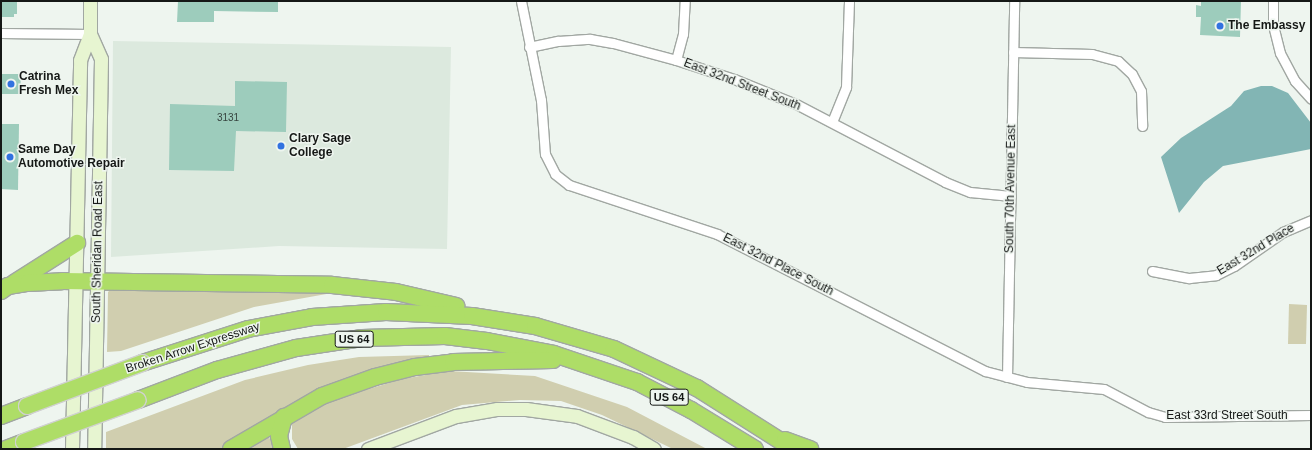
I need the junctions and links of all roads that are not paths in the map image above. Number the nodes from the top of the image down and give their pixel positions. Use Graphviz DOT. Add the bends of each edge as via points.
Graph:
graph roads {
  1 [pos="90,1"];
  2 [pos="521,1"];
  3 [pos="685,1"];
  4 [pos="849,1"];
  5 [pos="1014,1"];
  6 [pos="1273,1"];
  7 [pos="1,32"];
  8 [pos="90,34"];
  9 [pos="529,47"];
  10 [pos="1013,52"];
  11 [pos="676,60"];
  12 [pos="1311,99"];
  13 [pos="832,122"];
  14 [pos="1142,126"];
  15 [pos="1011,196"];
  16 [pos="1311,220"];
  17 [pos="77,243"];
  18 [pos="1152,271"];
  19 [pos="75,281"];
  20 [pos="97,282"];
  21 [pos="4,289"];
  22 [pos="535,326"];
  23 [pos="576,360"];
  24 [pos="1007,377"];
  25 [pos="1311,415"];
  26 [pos="1,416"];
  27 [pos="284,417"];
  28 [pos="772,435"];
  29 [pos="6,449"];
  30 [pos="72,449"];
  31 [pos="94,449"];
  32 [pos="231,449"];
  33 [pos="282,449"];
  34 [pos="368,449"];
  35 [pos="654,449"];
  36 [pos="755,449"];
  37 [pos="793,449"];
  38 [pos="810,449"];
  1 -- 8 [label="main road, South Sheridan Road East"];
  2 -- 9 [label="street"];
  3 -- 11 [label="street" via="683,34"];
  4 -- 13 [label="street" via="846,88"];
  5 -- 10 [label="street, South 70th Avenue East"];
  6 -- 12 [label="street" via="1273,25 1282,57 1295,81"];
  7 -- 8 [label="street"];
  8 -- 17 [label="main road, South Sheridan Road East" via="80,60"];
  8 -- 20 [label="main road, South Sheridan Road East" via="101,59"];
  9 -- 11 [label="street, East 32nd Street South" via="558,41 590,39"];
  9 -- 24 [label="street, East 32nd Place South" via="537,76 543,144 548,164 555,174 569,185 717,234 960,360"];
  10 -- 14 [label="street" via="1092,54 1118,61 1132,74 1140,91"];
  10 -- 15 [label="street, South 70th Avenue East"];
  11 -- 13 [label="street, East 32nd Street South" via="767,92"];
  13 -- 15 [label="street, East 32nd Street South" via="945,182 970,192"];
  15 -- 24 [label="street, South 70th Avenue East"];
  16 -- 18 [label="street, East 32nd Place" via="1277,235 1234,266 1216,275 1190,278"];
  17 -- 19 [label="main road, South Sheridan Road East"];
  17 -- 21 [label="highway"];
  19 -- 20 [label="highway"];
  19 -- 21 [label="highway" via="44,281"];
  19 -- 30 [label="main road, South Sheridan Road East"];
  20 -- 22 [label="highway" via="332,284 396,292"];
  20 -- 31 [label="main road, South Sheridan Road East"];
  22 -- 26 [label="highway, Broken Arrow Expressway / US 64, bridge" via="433,312 326,316 248,328 142,363"];
  22 -- 28 [label="highway, Broken Arrow Expressway / US 64" via="614,349 658,368 697,388"];
  23 -- 27 [label="highway" via="453,362 415,367 375,377 322,396"];
  23 -- 29 [label="highway, US 64, bridge" via="521,347 459,338 402,335 328,342 260,356"];
  23 -- 36 [label="highway, US 64" via="660,392"];
  24 -- 25 [label="street, East 33rd Street South" via="1055,386 1104,389 1165,418"];
  27 -- 32 [label="highway"];
  27 -- 33 [label="highway" via="279,436"];
  28 -- 37 [label="highway, Broken Arrow Expressway / US 64"];
  28 -- 38 [label="highway"];
  34 -- 35 [label="main road" via="456,416 497,409 526,409 578,416 633,437"];
}
